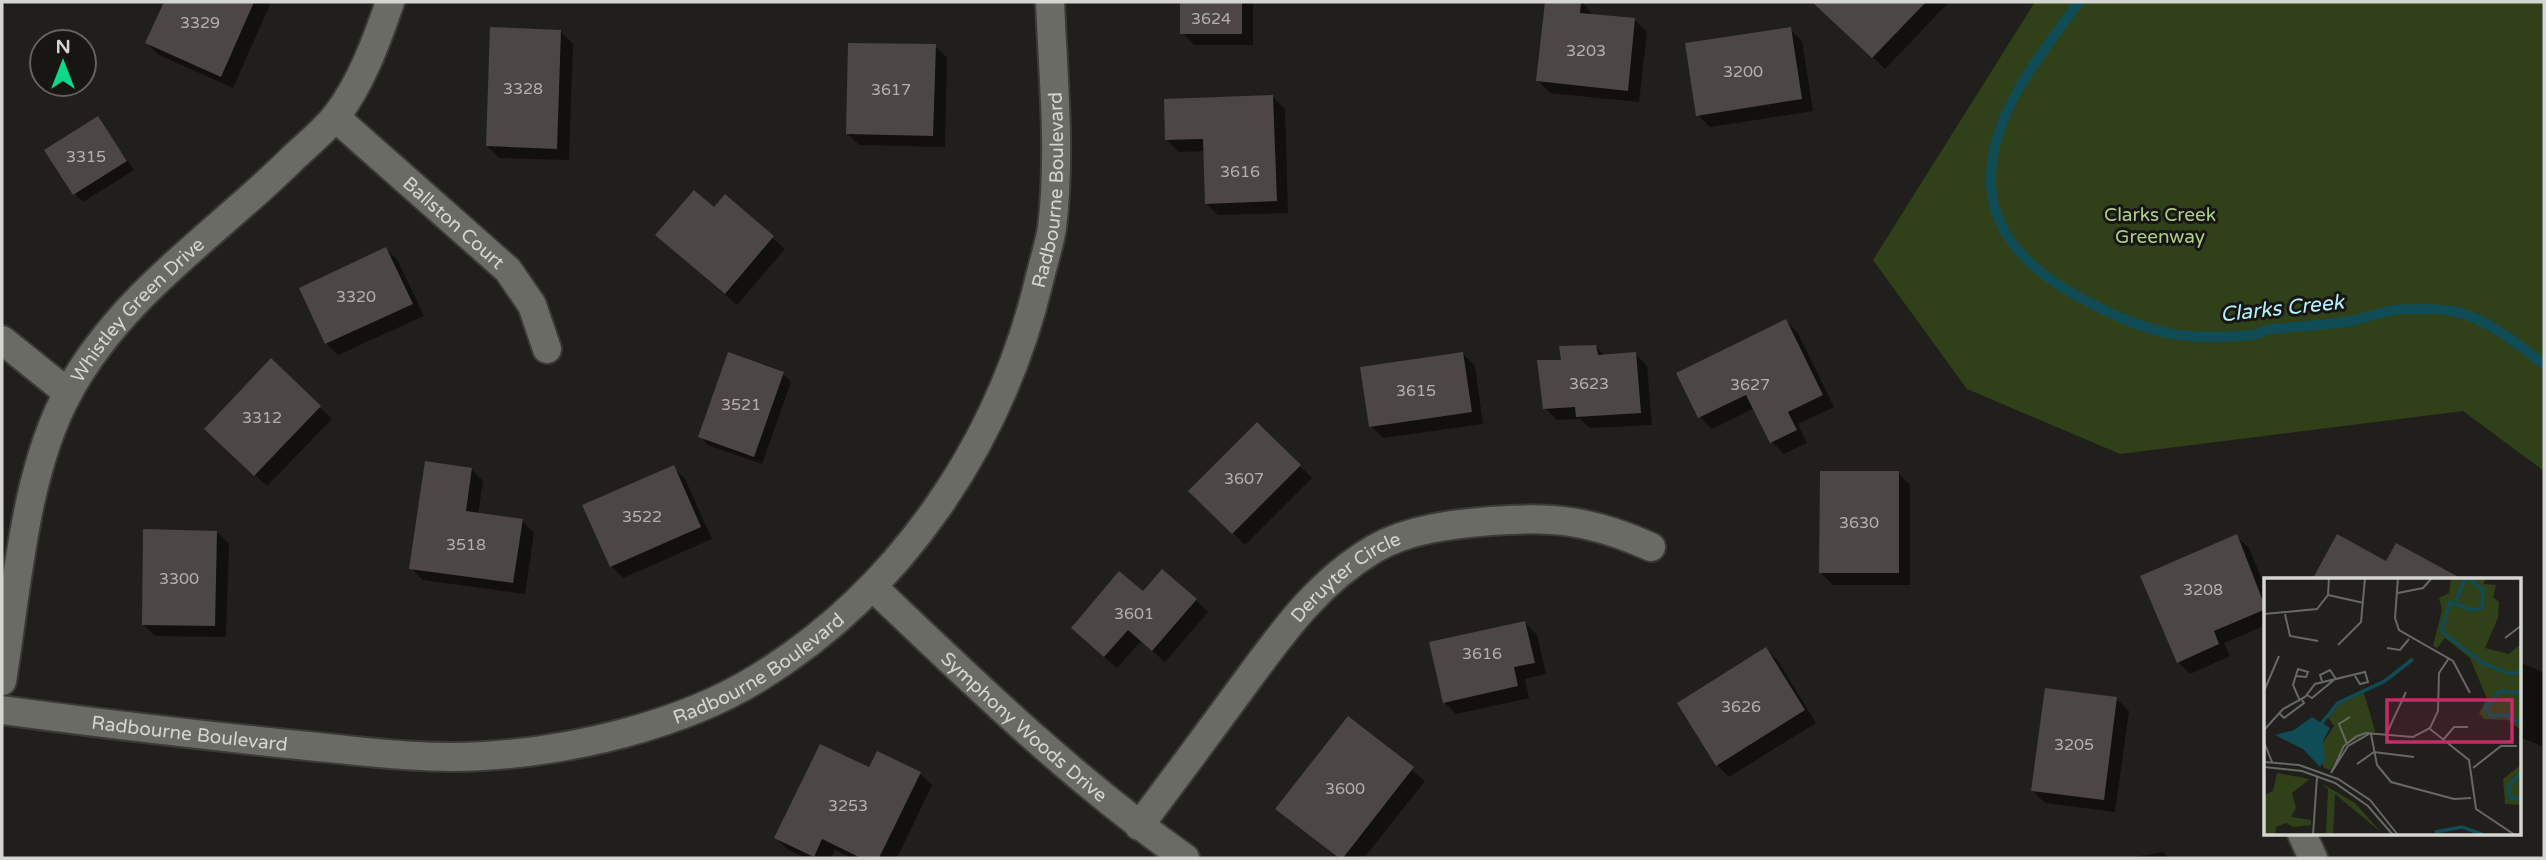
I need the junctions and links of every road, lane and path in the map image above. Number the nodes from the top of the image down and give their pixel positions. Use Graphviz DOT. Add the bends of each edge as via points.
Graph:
graph roads {
  1 [pos="390,2"];
  2 [pos="1050,2"];
  3 [pos="335,117"];
  4 [pos="2,340"];
  5 [pos="547,349"];
  6 [pos="68,393"];
  7 [pos="1651,547"];
  8 [pos="873,587"];
  9 [pos="2,681"];
  10 [pos="2,710"];
  11 [pos="1139,826"];
  12 [pos="2303,836"];
  13 [pos="1185,858"];
  14 [pos="2313,858"];
  1 -- 3 [label="street, Whistley Green Drive" via="354,87"];
  2 -- 8 [label="street, Radbourne Boulevard" via="1056,158 1051,230 1030,319 1003,393 967,464"];
  3 -- 5 [label="street, Ballston Court" via="508,270 531,306"];
  3 -- 6 [label="street, Whistley Green Drive" via="264,187 134,301"];
  4 -- 6 [label="street"];
  6 -- 9 [label="street, Whistley Green Drive" via="35,480"];
  7 -- 11 [label="street, Deruyter Circle" via="1613,530 1538,517 1467,523 1405,535 1376,548 1335,575 1300,609"];
  8 -- 10 [label="street, Radbourne Boulevard" via="817,638 726,695 661,722 542,750 429,758"];
  8 -- 11 [label="street, Symphony Woods Drive" via="1007,715"];
  11 -- 13 [label="street, Symphony Woods Drive"];
  12 -- 14 [label="street"];
}
